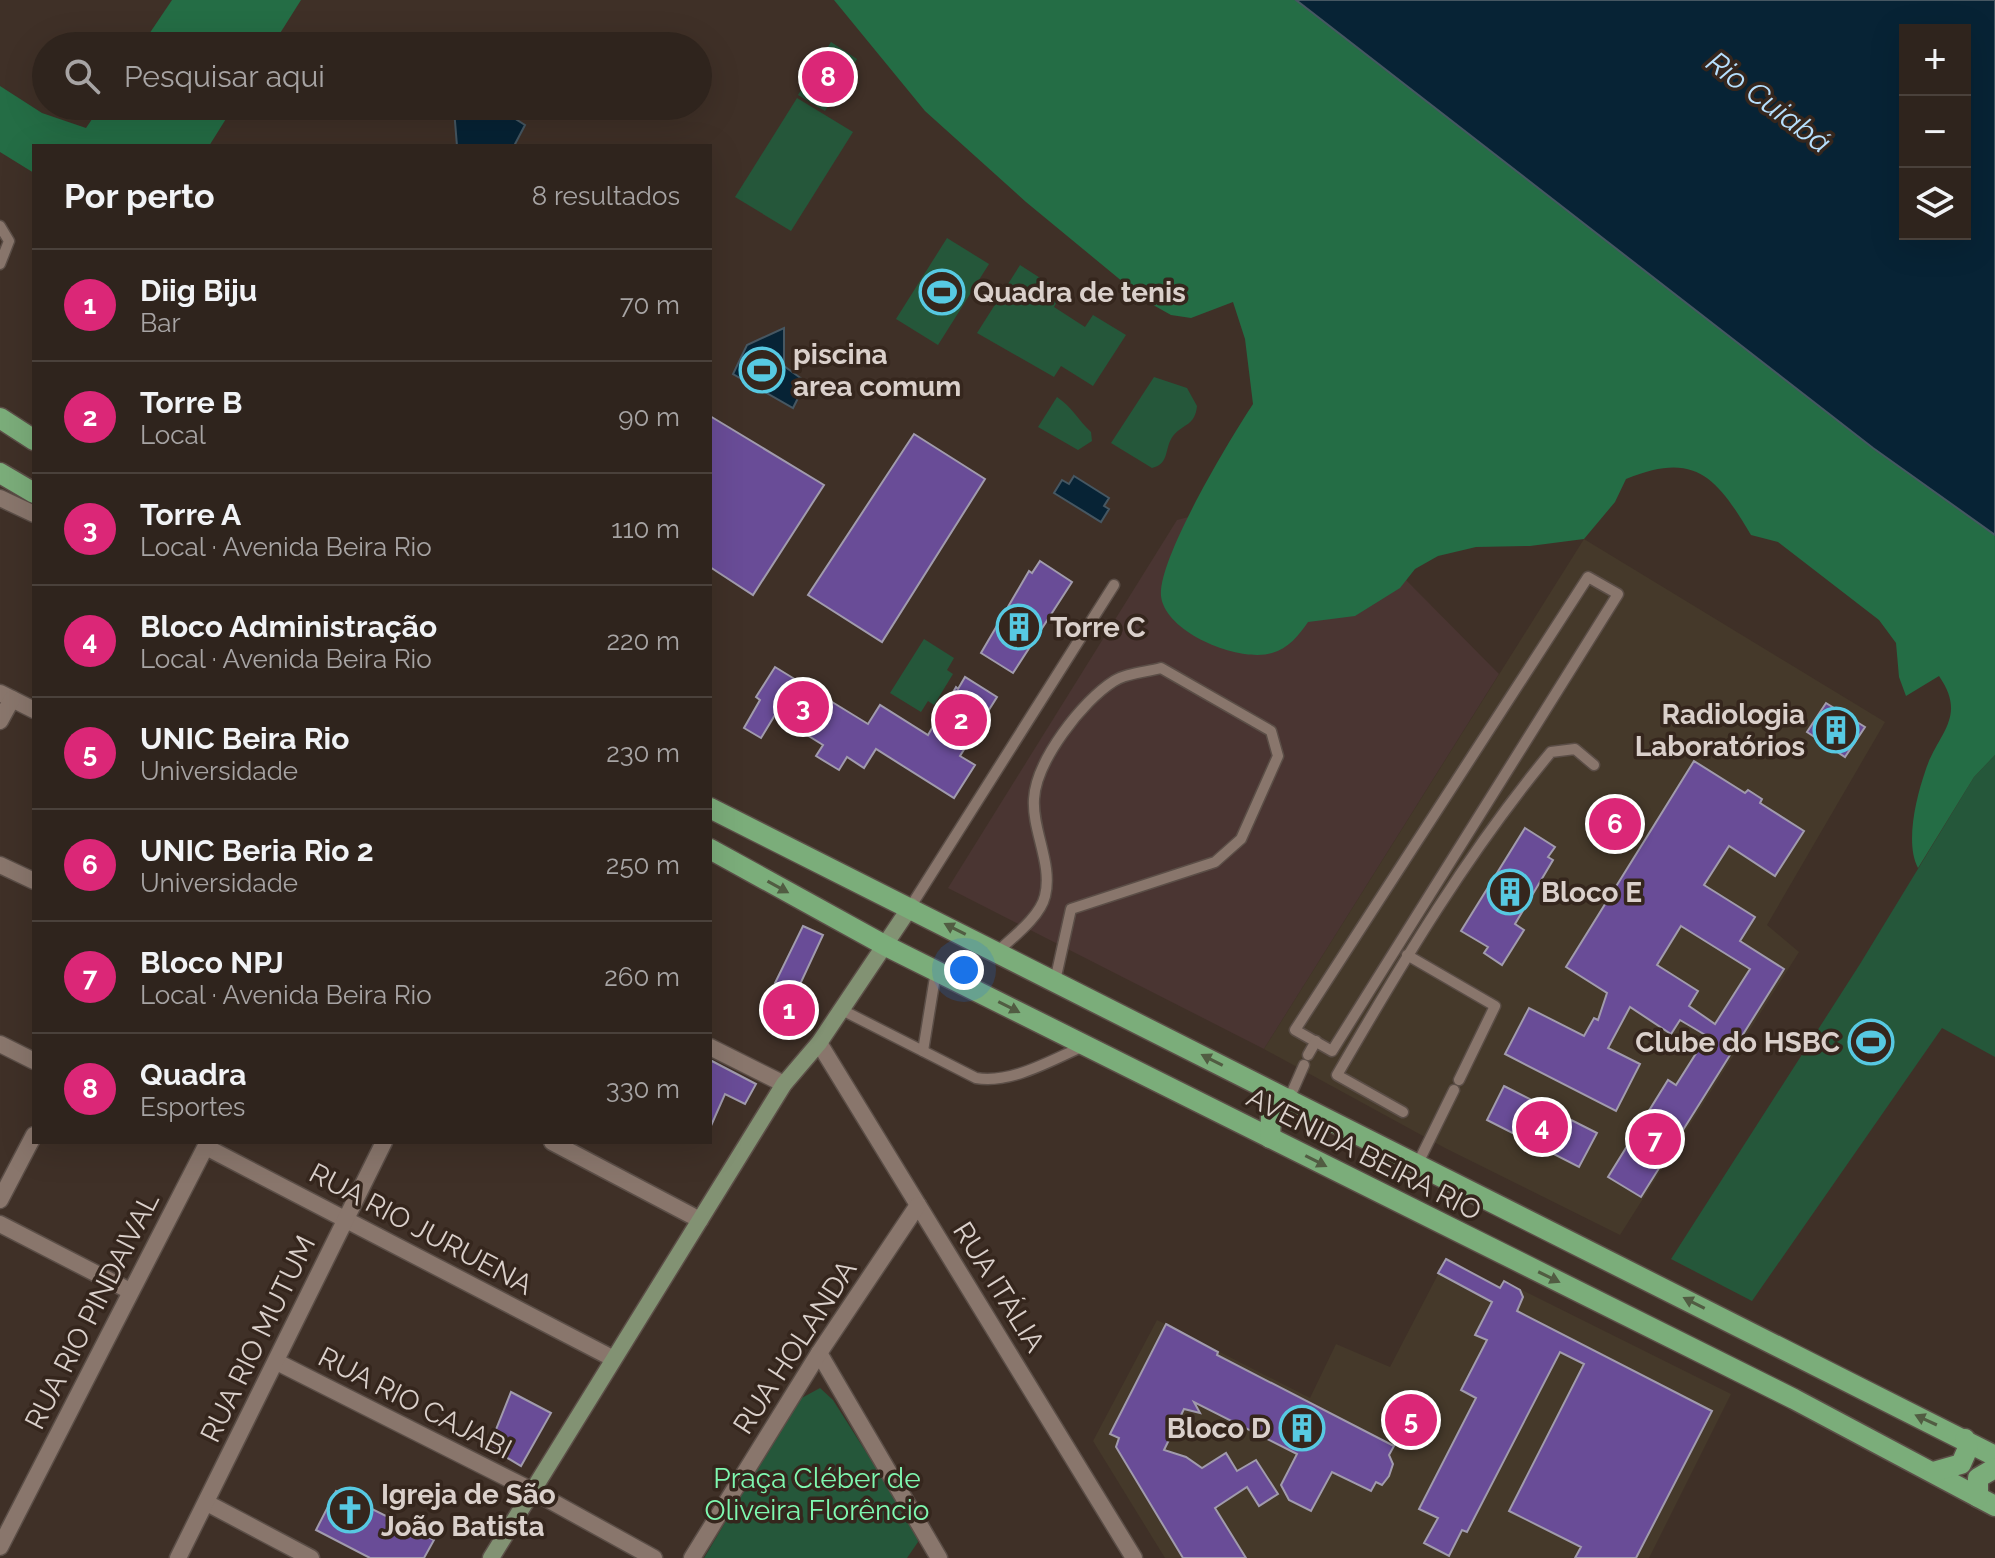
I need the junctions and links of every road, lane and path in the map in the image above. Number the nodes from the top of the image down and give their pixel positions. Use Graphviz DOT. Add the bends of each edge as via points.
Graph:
graph roads {
  1 [pos="0,226"];
  2 [pos="0,264"];
  3 [pos="0,418"];
  4 [pos="32,439"];
  5 [pos="1,474"];
  6 [pos="32,492"];
  7 [pos="0,498"];
  8 [pos="32,513"];
  9 [pos="1114,585"];
  10 [pos="6,696"];
  11 [pos="32,709"];
  12 [pos="0,721"];
  13 [pos="1594,765"];
  14 [pos="712,809"];
  15 [pos="712,850"];
  16 [pos="0,865"];
  17 [pos="32,880"];
  18 [pos="911,906"];
  19 [pos="886,946"];
  20 [pos="998,951"];
  21 [pos="1407,955"];
  22 [pos="936,971"];
  23 [pos="1055,981"];
  24 [pos="842,1010"];
  25 [pos="1316,1041"];
  26 [pos="819,1043"];
  27 [pos="0,1044"];
  28 [pos="1086,1046"];
  29 [pos="712,1048"];
  30 [pos="923,1051"];
  31 [pos="32,1060"];
  32 [pos="784,1084"];
  33 [pos="1289,1099"];
  34 [pos="1403,1112"];
  35 [pos="1270,1138"];
  36 [pos="32,1139"];
  37 [pos="207,1144"];
  38 [pos="383,1144"];
  39 [pos="556,1144"];
  40 [pos="1418,1163"];
  41 [pos="0,1200"];
  42 [pos="918,1205"];
  43 [pos="344,1219"];
  44 [pos="700,1220"];
  45 [pos="0,1224"];
  46 [pos="130,1291"];
  47 [pos="819,1353"];
  48 [pos="612,1358"];
  49 [pos="277,1362"];
  50 [pos="1965,1439"];
  51 [pos="1995,1456"];
  52 [pos="1995,1468"];
  53 [pos="1933,1472"];
  54 [pos="531,1490"];
  55 [pos="1986,1502"];
  56 [pos="207,1503"];
  57 [pos="0,1547"];
  58 [pos="931,1554"];
  59 [pos="178,1558"];
  60 [pos="311,1558"];
  61 [pos="491,1558"];
  62 [pos="654,1558"];
  63 [pos="692,1558"];
  64 [pos="1134,1558"];
  1 -- 2 [label="lane" via="9,241"];
  3 -- 4 [label="main road"];
  5 -- 6 [label="main road"];
  7 -- 8 [label="street"];
  9 -- 18 [label="lane"];
  10 -- 11 [label="street"];
  10 -- 12 [label="street"];
  13 -- 21 [label="lane" via="1575,749 1551,752 1505,807"];
  14 -- 18 [label="main road, AVENIDA BEIRA RIO"];
  15 -- 19 [label="main road, AVENIDA BEIRA RIO, one-way"];
  16 -- 17 [label="street"];
  18 -- 19 [label="main road"];
  20 -- 18 [label="main road, AVENIDA BEIRA RIO, one-way"];
  19 -- 22 [label="main road, AVENIDA BEIRA RIO"];
  19 -- 24 [label="main road"];
  20 -- 23 [label="main road, AVENIDA BEIRA RIO"];
  20 -- 23 [label="lane" via="1026,925 1045,897 1046,869 1034,800 1040,769 1096,695 1116,679 1161,668 1271,731 1278,756 1241,839 1215,862 1071,909"];
  21 -- 34 [label="lane" via="1337,1075"];
  21 -- 40 [label="lane" via="1495,1006"];
  22 -- 28 [label="main road, AVENIDA BEIRA RIO, one-way"];
  22 -- 30 [label="lane"];
  33 -- 23 [label="main road, AVENIDA BEIRA RIO, one-way"];
  24 -- 26 [label="main road"];
  24 -- 30 [label="lane"];
  25 -- 25 [label="lane" via="1295,1030 1588,577 1618,594 1332,1051"];
  25 -- 33 [label="lane"];
  26 -- 32 [label="main road"];
  26 -- 42 [label="street, RUA ITÁLIA"];
  27 -- 31 [label="street"];
  28 -- 30 [label="lane" via="1019,1074 987,1080"];
  28 -- 35 [label="main road, AVENIDA BEIRA RIO"];
  29 -- 32 [label="street"];
  32 -- 44 [label="main road"];
  33 -- 35 [label="main road" via="1271,1116"];
  33 -- 40 [label="main road, AVENIDA BEIRA RIO"];
  35 -- 53 [label="main road, AVENIDA BEIRA RIO, one-way"];
  36 -- 41 [label="street"];
  37 -- 43 [label="street, RUA RIO JURUENA"];
  37 -- 46 [label="street, RUA RIO PINDAIVAL"];
  38 -- 43 [label="street, RUA RIO MUTUM"];
  39 -- 44 [label="street"];
  50 -- 40 [label="main road, AVENIDA BEIRA RIO, one-way" via="1842,1382"];
  42 -- 47 [label="street, RUA HOLANDA"];
  42 -- 64 [label="street, RUA ITÁLIA"];
  43 -- 48 [label="street, RUA RIO JURUENA"];
  43 -- 49 [label="street, RUA RIO MUTUM"];
  44 -- 48 [label="main road"];
  45 -- 46 [label="street"];
  46 -- 57 [label="street, RUA RIO PINDAIVAL"];
  47 -- 58 [label="street"];
  47 -- 63 [label="street, RUA HOLANDA"];
  48 -- 54 [label="main road"];
  49 -- 54 [label="street, RUA RIO CAJABI"];
  49 -- 56 [label="street, RUA RIO MUTUM"];
  50 -- 51 [label="main road, AVENIDA BEIRA RIO"];
  50 -- 53 [label="main road" via="1968,1448 1961,1464"];
  52 -- 55 [label="main road" via="1978,1478"];
  53 -- 55 [label="main road, AVENIDA BEIRA RIO"];
  54 -- 61 [label="main road"];
  54 -- 62 [label="street, RUA RIO CAJABI"];
  56 -- 59 [label="street, RUA RIO MUTUM"];
  56 -- 60 [label="street"];
}
